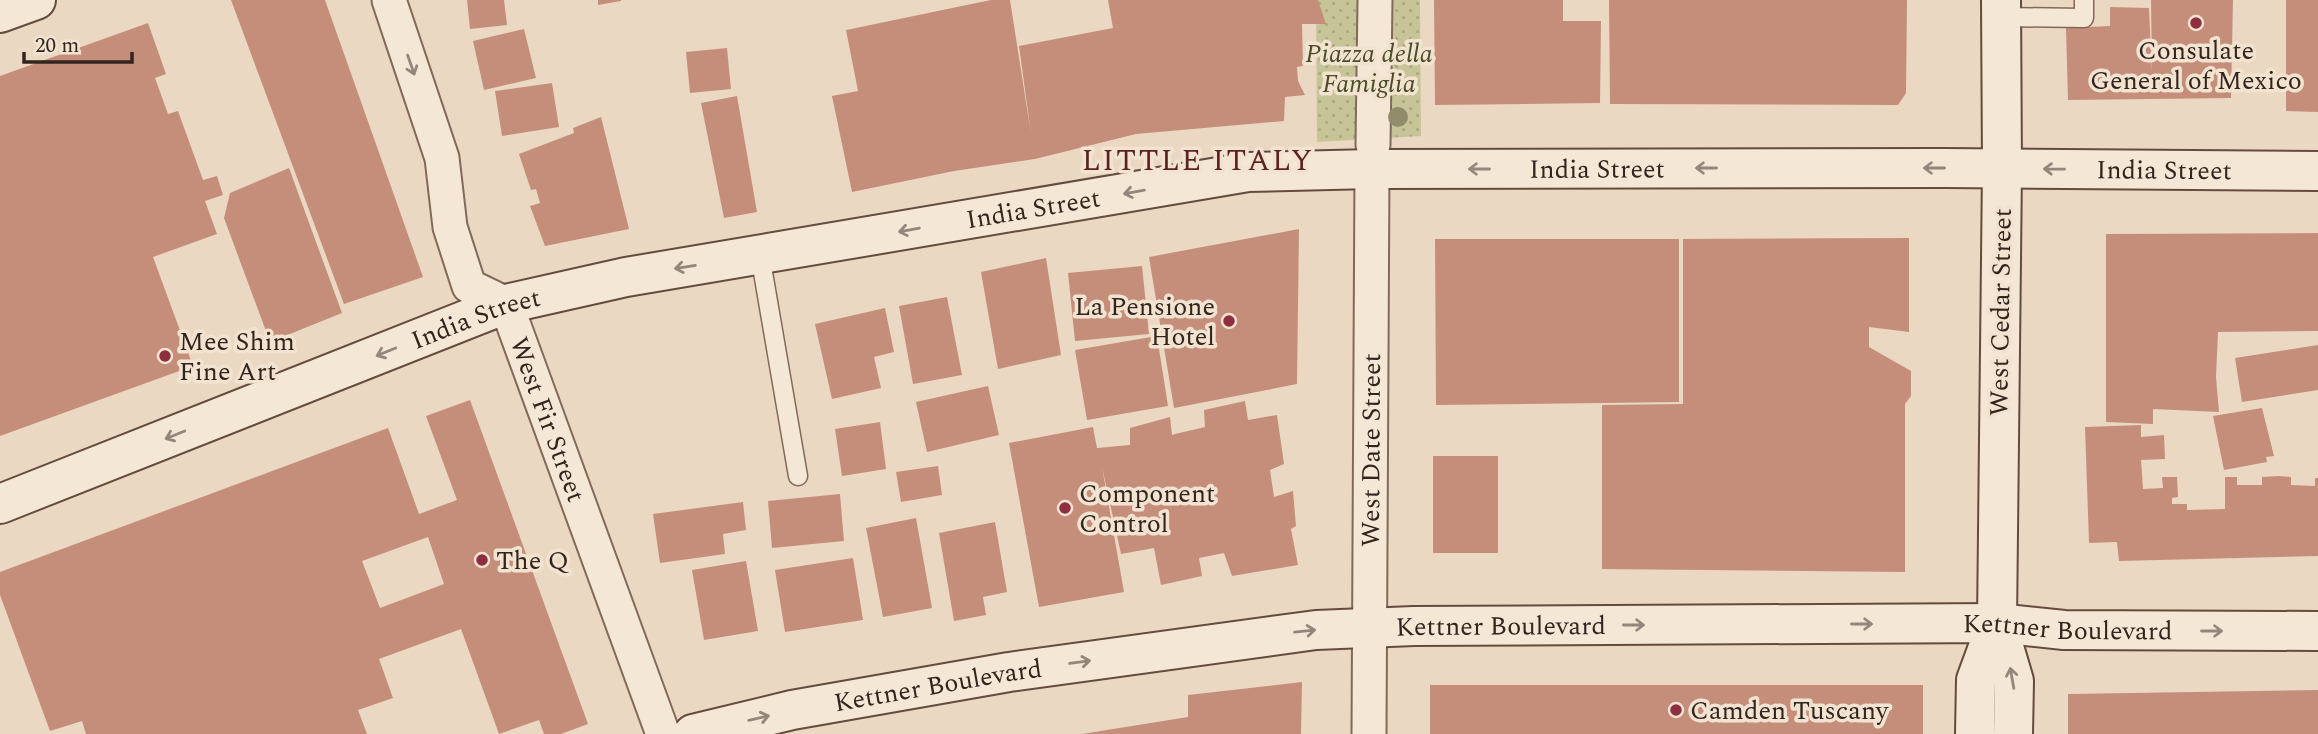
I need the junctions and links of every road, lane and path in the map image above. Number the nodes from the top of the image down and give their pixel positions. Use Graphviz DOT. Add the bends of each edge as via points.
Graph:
graph roads {
  1 [pos="36,0"];
  2 [pos="389,0"];
  3 [pos="1375,0"];
  4 [pos="2084,0"];
  5 [pos="2001,9"];
  6 [pos="0,13"];
  7 [pos="1372,157"];
  8 [pos="2002,168"];
  9 [pos="2318,172"];
  10 [pos="760,255"];
  11 [pos="506,304"];
  12 [pos="798,476"];
  13 [pos="0,505"];
  14 [pos="1997,623"];
  15 [pos="1370,627"];
  16 [pos="2318,631"];
  17 [pos="663,734"];
  18 [pos="693,734"];
  19 [pos="1369,734"];
  20 [pos="1975,734"];
  21 [pos="2013,734"];
  1 -- 6 [label="main road"];
  2 -- 11 [label="street, West Fir Street, one-way" via="442,158 450,227 469,286"];
  3 -- 7 [label="street, West Date Street"];
  4 -- 5 [label="lane" via="2084,18"];
  5 -- 8 [label="main road, West Cedar Street"];
  8 -- 7 [label="main road, India Street, one-way"];
  7 -- 10 [label="main road, India Street, one-way" via="1248,172"];
  7 -- 15 [label="street, West Date Street"];
  9 -- 8 [label="main road, India Street, one-way"];
  8 -- 14 [label="main road, West Cedar Street"];
  10 -- 11 [label="main road, India Street, one-way" via="626,277"];
  10 -- 12 [label="lane"];
  11 -- 13 [label="main road, India Street, one-way"];
  11 -- 17 [label="street, West Fir Street"];
  15 -- 14 [label="main road, Kettner Boulevard, one-way"];
  14 -- 16 [label="main road, Kettner Boulevard, one-way" via="2064,630"];
  14 -- 20 [label="main road, West Cedar Street" via="1976,680"];
  21 -- 14 [label="main road, West Cedar Street, one-way" via="2014,681"];
  18 -- 15 [label="main road, Kettner Boulevard, one-way" via="792,710 1009,672 1289,632"];
  15 -- 19 [label="street, West Date Street"];
}
